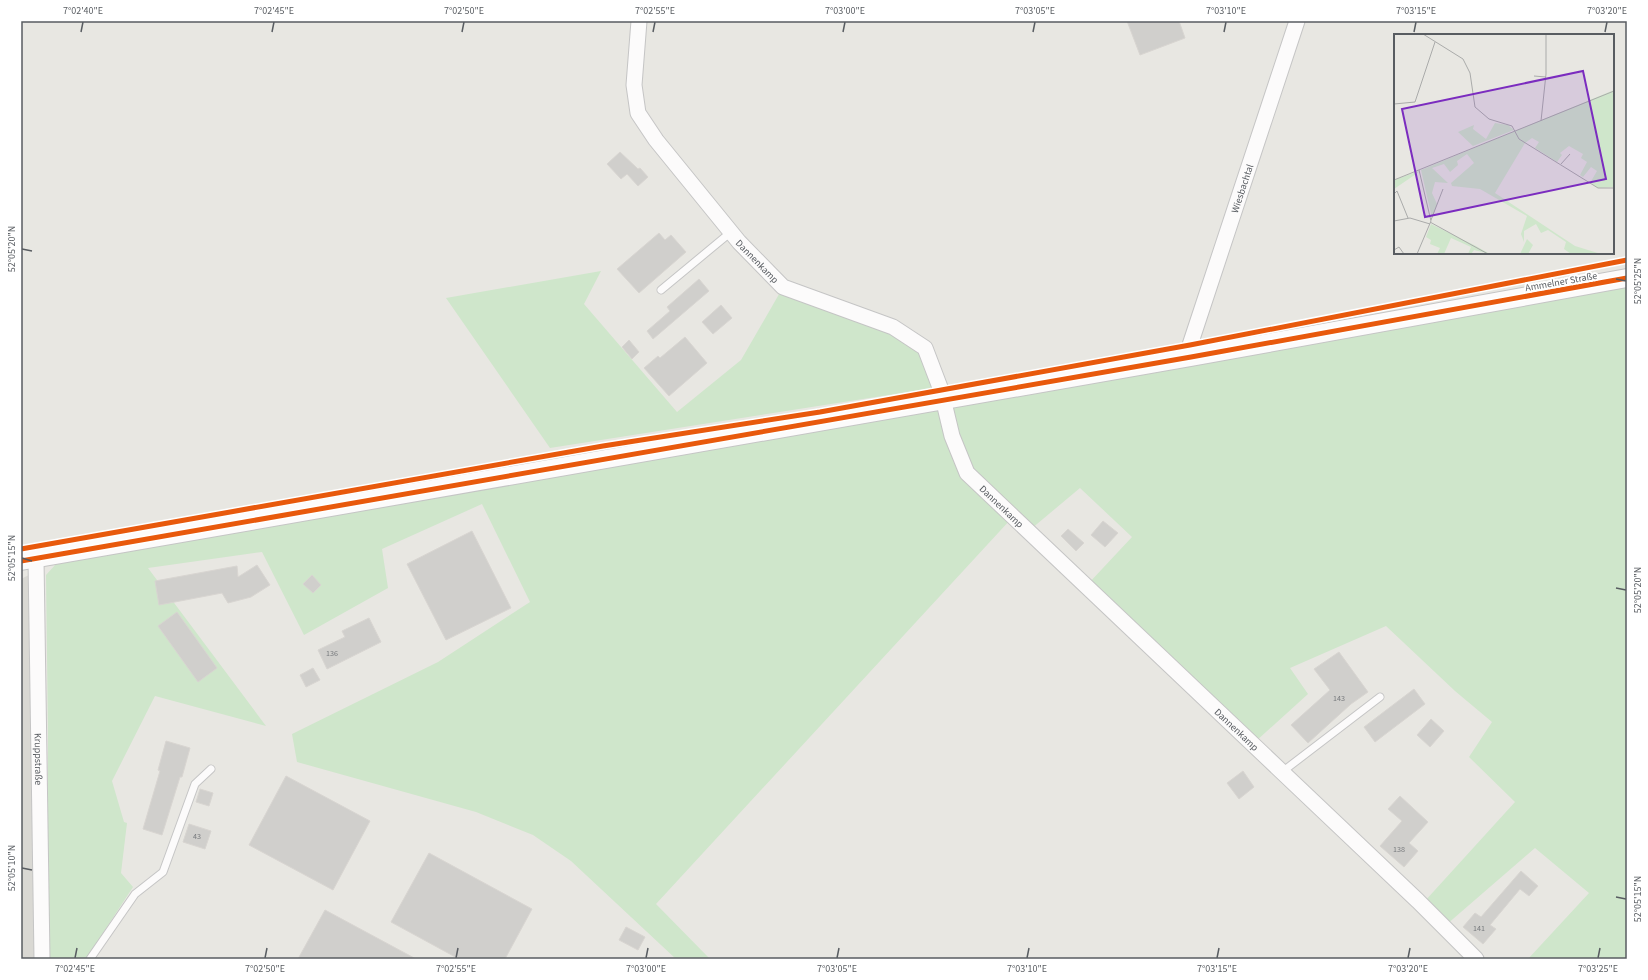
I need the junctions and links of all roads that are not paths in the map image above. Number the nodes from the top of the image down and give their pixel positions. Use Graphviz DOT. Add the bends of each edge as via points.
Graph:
graph roads {
  1 [pos="639,21"];
  2 [pos="1297,21"];
  3 [pos="731,232"];
  4 [pos="1627,278"];
  5 [pos="661,290"];
  6 [pos="1191,357"];
  7 [pos="943,400"];
  8 [pos="28,560"];
  9 [pos="1380,697"];
  10 [pos="211,769"];
  11 [pos="1282,772"];
  12 [pos="42,959"];
  13 [pos="90,959"];
  14 [pos="1476,959"];
  1 -- 3 [label="street, Dannenkamp" via="634,85 638,113 656,140"];
  2 -- 6 [label="street, Wiesbachtal" via="1190,345"];
  3 -- 5 [label="lane"];
  3 -- 7 [label="street, Dannenkamp" via="784,286 893,327 925,348"];
  4 -- 6 [label="street, Ammelner Straße"];
  6 -- 7 [label="street, Ammelner Straße"];
  7 -- 8 [label="street, Ammelner Straße"];
  7 -- 11 [label="street, Dannenkamp" via="952,436 967,473"];
  8 -- 12 [label="street, Kruppstraße"];
  9 -- 11 [label="lane"];
  10 -- 13 [label="lane" via="195,784 163,872 135,894"];
  11 -- 14 [label="street, Dannenkamp"];
}
